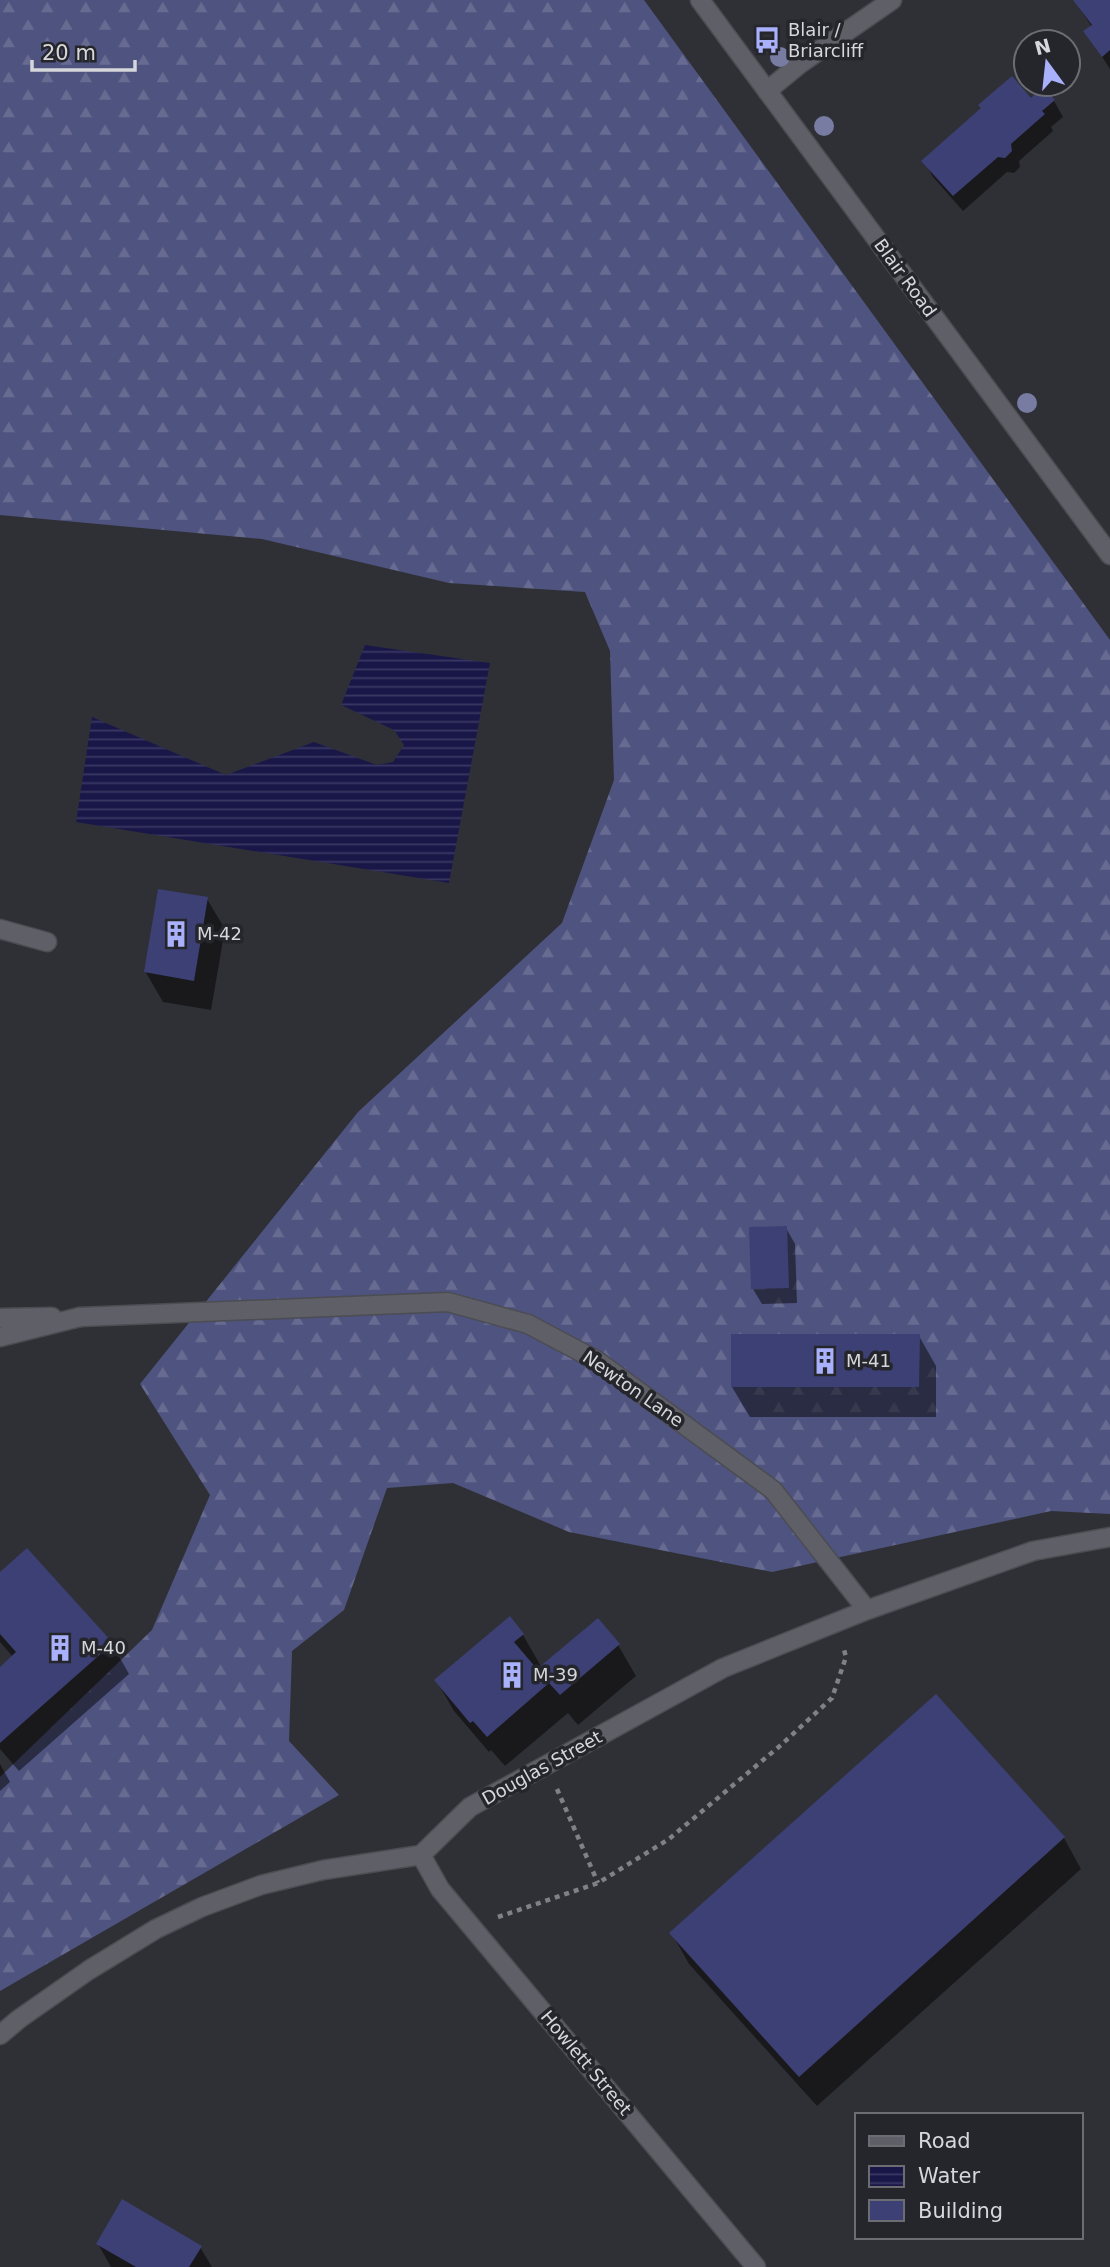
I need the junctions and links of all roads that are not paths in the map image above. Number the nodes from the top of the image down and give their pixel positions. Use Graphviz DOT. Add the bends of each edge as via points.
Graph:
graph roads {
  1 [pos="700,0"];
  2 [pos="892,0"];
  3 [pos="767,91"];
  4 [pos="1110,555"];
  5 [pos="0,929"];
  6 [pos="47,942"];
  7 [pos="79,1317"];
  8 [pos="0,1318"];
  9 [pos="0,1337"];
  10 [pos="1110,1537"];
  11 [pos="867,1609"];
  12 [pos="422,1855"];
  13 [pos="0,2035"];
  14 [pos="757,2267"];
  1 -- 3 [label="street, Blair Road"];
  2 -- 3 [label="street"];
  3 -- 4 [label="street, Blair Road"];
  5 -- 6 [label="street"];
  7 -- 8 [label="street"];
  7 -- 9 [label="street"];
  7 -- 11 [label="street, Newton Lane" via="448,1302 528,1324 596,1360 773,1490"];
  10 -- 11 [label="street, Douglas Street" via="1033,1551"];
  11 -- 12 [label="street, Douglas Street" via="723,1668 470,1807"];
  12 -- 13 [label="street" via="298,1876 202,1907 89,1970"];
  12 -- 14 [label="street, Howlett Street" via="440,1889"];
}
